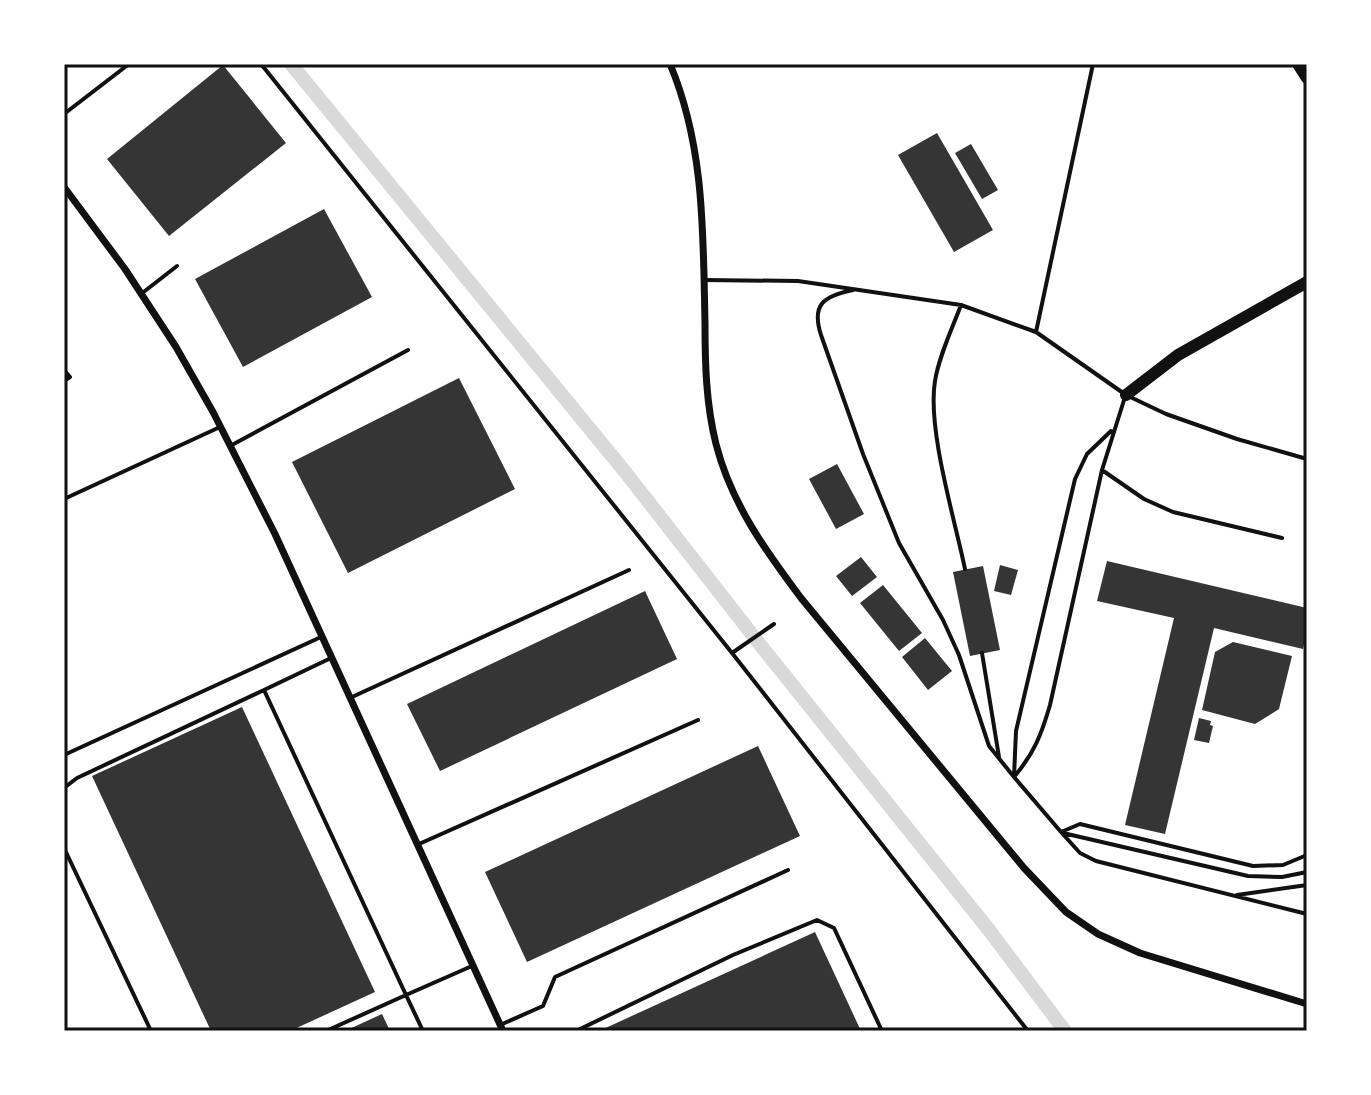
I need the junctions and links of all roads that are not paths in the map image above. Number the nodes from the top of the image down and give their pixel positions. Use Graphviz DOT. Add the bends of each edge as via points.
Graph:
graph roads {
  1 [pos="129,64"];
  2 [pos="261,64"];
  3 [pos="670,64"];
  4 [pos="1093,64"];
  5 [pos="1298,64"];
  6 [pos="1307,78"];
  7 [pos="64,114"];
  8 [pos="64,187"];
  9 [pos="177,266"];
  10 [pos="704,280"];
  11 [pos="1307,282"];
  12 [pos="853,290"];
  13 [pos="141,294"];
  14 [pos="961,305"];
  15 [pos="1036,332"];
  16 [pos="408,350"];
  17 [pos="64,370"];
  18 [pos="64,381"];
  19 [pos="1126,395"];
  20 [pos="220,427"];
  21 [pos="1112,430"];
  22 [pos="230,446"];
  23 [pos="1307,459"];
  24 [pos="1102,470"];
  25 [pos="64,499"];
  26 [pos="1282,538"];
  27 [pos="965,569"];
  28 [pos="629,570"];
  29 [pos="774,624"];
  30 [pos="321,637"];
  31 [pos="732,653"];
  32 [pos="982,653"];
  33 [pos="331,658"];
  34 [pos="264,690"];
  35 [pos="350,698"];
  36 [pos="698,720"];
  37 [pos="64,755"];
  38 [pos="999,760"];
  39 [pos="1014,777"];
  40 [pos="64,788"];
  41 [pos="1061,832"];
  42 [pos="417,845"];
  43 [pos="64,848"];
  44 [pos="1307,855"];
  45 [pos="788,870"];
  46 [pos="1307,872"];
  47 [pos="1307,885"];
  48 [pos="1234,896"];
  49 [pos="1307,914"];
  50 [pos="472,966"];
  51 [pos="406,995"];
  52 [pos="1307,1004"];
  53 [pos="501,1028"];
  54 [pos="151,1031"];
  55 [pos="326,1031"];
  56 [pos="423,1031"];
  57 [pos="576,1031"];
  58 [pos="882,1031"];
  59 [pos="1028,1031"];
  1 -- 7 [label="lane"];
  2 -- 31 [label="lane"];
  3 -- 10 [label="street" via="700,177"];
  4 -- 15 [label="lane"];
  5 -- 6 [label="main road"];
  8 -- 13 [label="street"];
  9 -- 13 [label="lane"];
  10 -- 12 [label="lane" via="798,281"];
  10 -- 52 [label="street" via="707,400 719,456 740,508 801,598 1024,868 1066,912 1118,944"];
  11 -- 19 [label="main road" via="1178,355"];
  12 -- 14 [label="lane"];
  12 -- 38 [label="lane" via="823,302 817,323 899,543 949,634 983,733"];
  13 -- 20 [label="street"];
  14 -- 15 [label="lane"];
  14 -- 27 [label="lane" via="933,396"];
  15 -- 19 [label="lane"];
  16 -- 22 [label="lane"];
  17 -- 18 [label="lane" via="70,377"];
  19 -- 21 [label="lane"];
  19 -- 23 [label="lane" via="1196,425"];
  20 -- 22 [label="street"];
  20 -- 25 [label="lane"];
  21 -- 24 [label="lane"];
  21 -- 39 [label="lane" via="1087,454 1075,479 1016,731"];
  22 -- 30 [label="street"];
  24 -- 26 [label="lane" via="1173,512"];
  24 -- 39 [label="lane" via="1040,740"];
  28 -- 35 [label="lane"];
  29 -- 31 [label="lane"];
  30 -- 33 [label="street"];
  30 -- 37 [label="lane"];
  31 -- 59 [label="lane"];
  32 -- 38 [label="lane"];
  33 -- 34 [label="lane"];
  33 -- 35 [label="street"];
  34 -- 40 [label="lane"];
  34 -- 51 [label="lane"];
  35 -- 42 [label="street"];
  36 -- 42 [label="lane"];
  38 -- 39 [label="lane"];
  39 -- 41 [label="lane"];
  41 -- 44 [label="lane" via="1080,824 1253,866 1283,865"];
  41 -- 46 [label="lane" via="1248,876"];
  41 -- 48 [label="lane" via="1080,853 1096,861"];
  42 -- 50 [label="street"];
  43 -- 54 [label="lane"];
  45 -- 53 [label="lane" via="555,977 543,1006"];
  47 -- 48 [label="lane"];
  48 -- 49 [label="lane"];
  50 -- 51 [label="lane"];
  50 -- 53 [label="street"];
  51 -- 55 [label="lane"];
  51 -- 56 [label="lane"];
  57 -- 58 [label="lane" via="817,920 834,928"];
}
